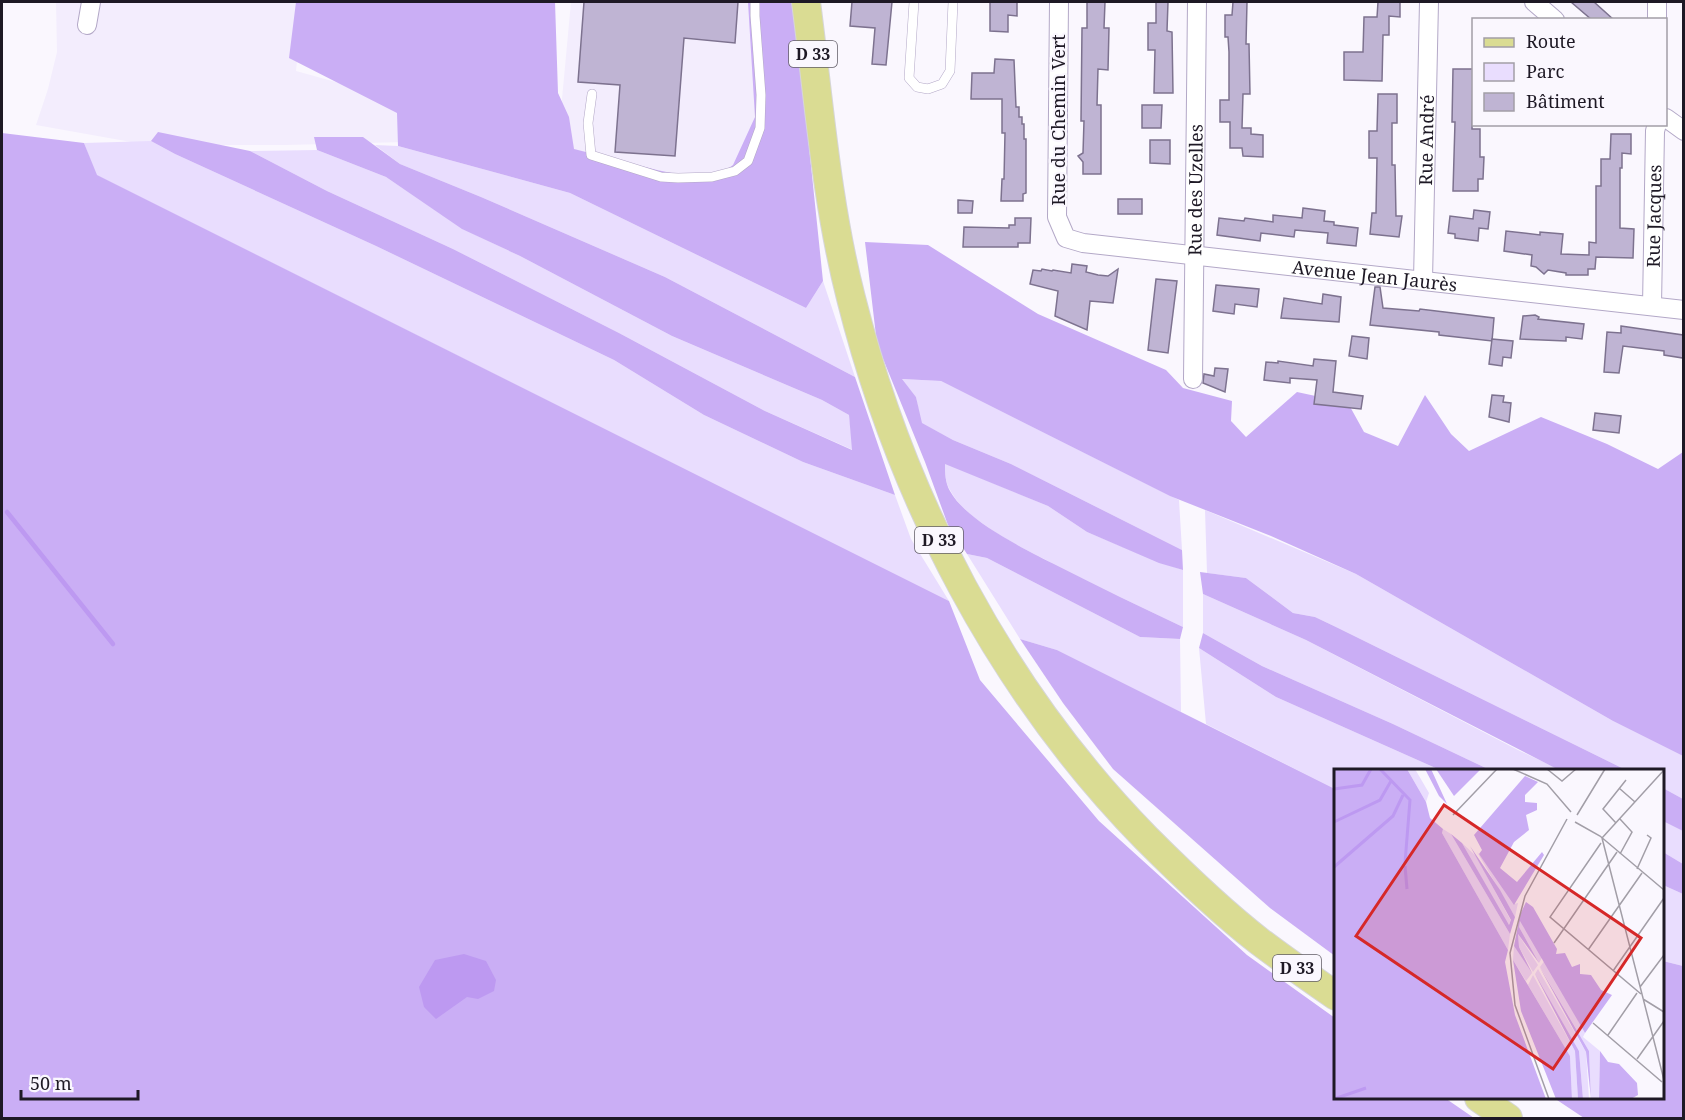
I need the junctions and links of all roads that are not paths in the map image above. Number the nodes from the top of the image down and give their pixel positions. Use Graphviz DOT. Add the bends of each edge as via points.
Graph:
graph roads {
  1 [pos="91,2"];
  2 [pos="755,2"];
  3 [pos="806,2"];
  4 [pos="822,2"];
  5 [pos="915,2"];
  6 [pos="953,2"];
  7 [pos="1059,2"];
  8 [pos="1197,2"];
  9 [pos="1430,2"];
  10 [pos="1534,2"];
  11 [pos="1657,2"];
  12 [pos="1553,18"];
  13 [pos="1657,18"];
  14 [pos="87,25"];
  15 [pos="591,94"];
  16 [pos="820,107"];
  17 [pos="1667,119"];
  18 [pos="1657,126"];
  19 [pos="1683,131"];
  20 [pos="1066,237"];
  21 [pos="1193,254"];
  22 [pos="1423,280"];
  23 [pos="1652,306"];
  24 [pos="1683,310"];
  25 [pos="1193,379"];
  26 [pos="1334,995"];
  27 [pos="1480,1099"];
  28 [pos="1508,1119"];
  1 -- 14 [label="street"];
  2 -- 15 [label="lane" via="760,128 748,161 735,171 712,177 662,177 591,155"];
  3 -- 16 [label="main road, D 33"];
  4 -- 16 [label="main road, D 33"];
  5 -- 6 [label="lane" via="909,78 917,87 928,89 942,84 950,71"];
  7 -- 20 [label="street, Rue du Chemin Vert" via="1057,217"];
  8 -- 21 [label="street, Rue des Uzelles"];
  9 -- 22 [label="street, Rue André"];
  10 -- 12 [label="street"];
  11 -- 13 [label="street"];
  16 -- 26 [label="main road, D 33" via="850,296 872,375 922,504 974,607 1055,731 1145,837 1259,941"];
  17 -- 19 [label="street"];
  18 -- 23 [label="street, Rue Jacques"];
  20 -- 21 [label="street, Avenue Jean Jaurès" via="1083,243"];
  21 -- 22 [label="street, Avenue Jean Jaurès"];
  21 -- 25 [label="street, Rue des Uzelles"];
  22 -- 23 [label="street, Avenue Jean Jaurès"];
  23 -- 24 [label="street, Avenue Jean Jaurès"];
  27 -- 28 [label="main road"];
}
